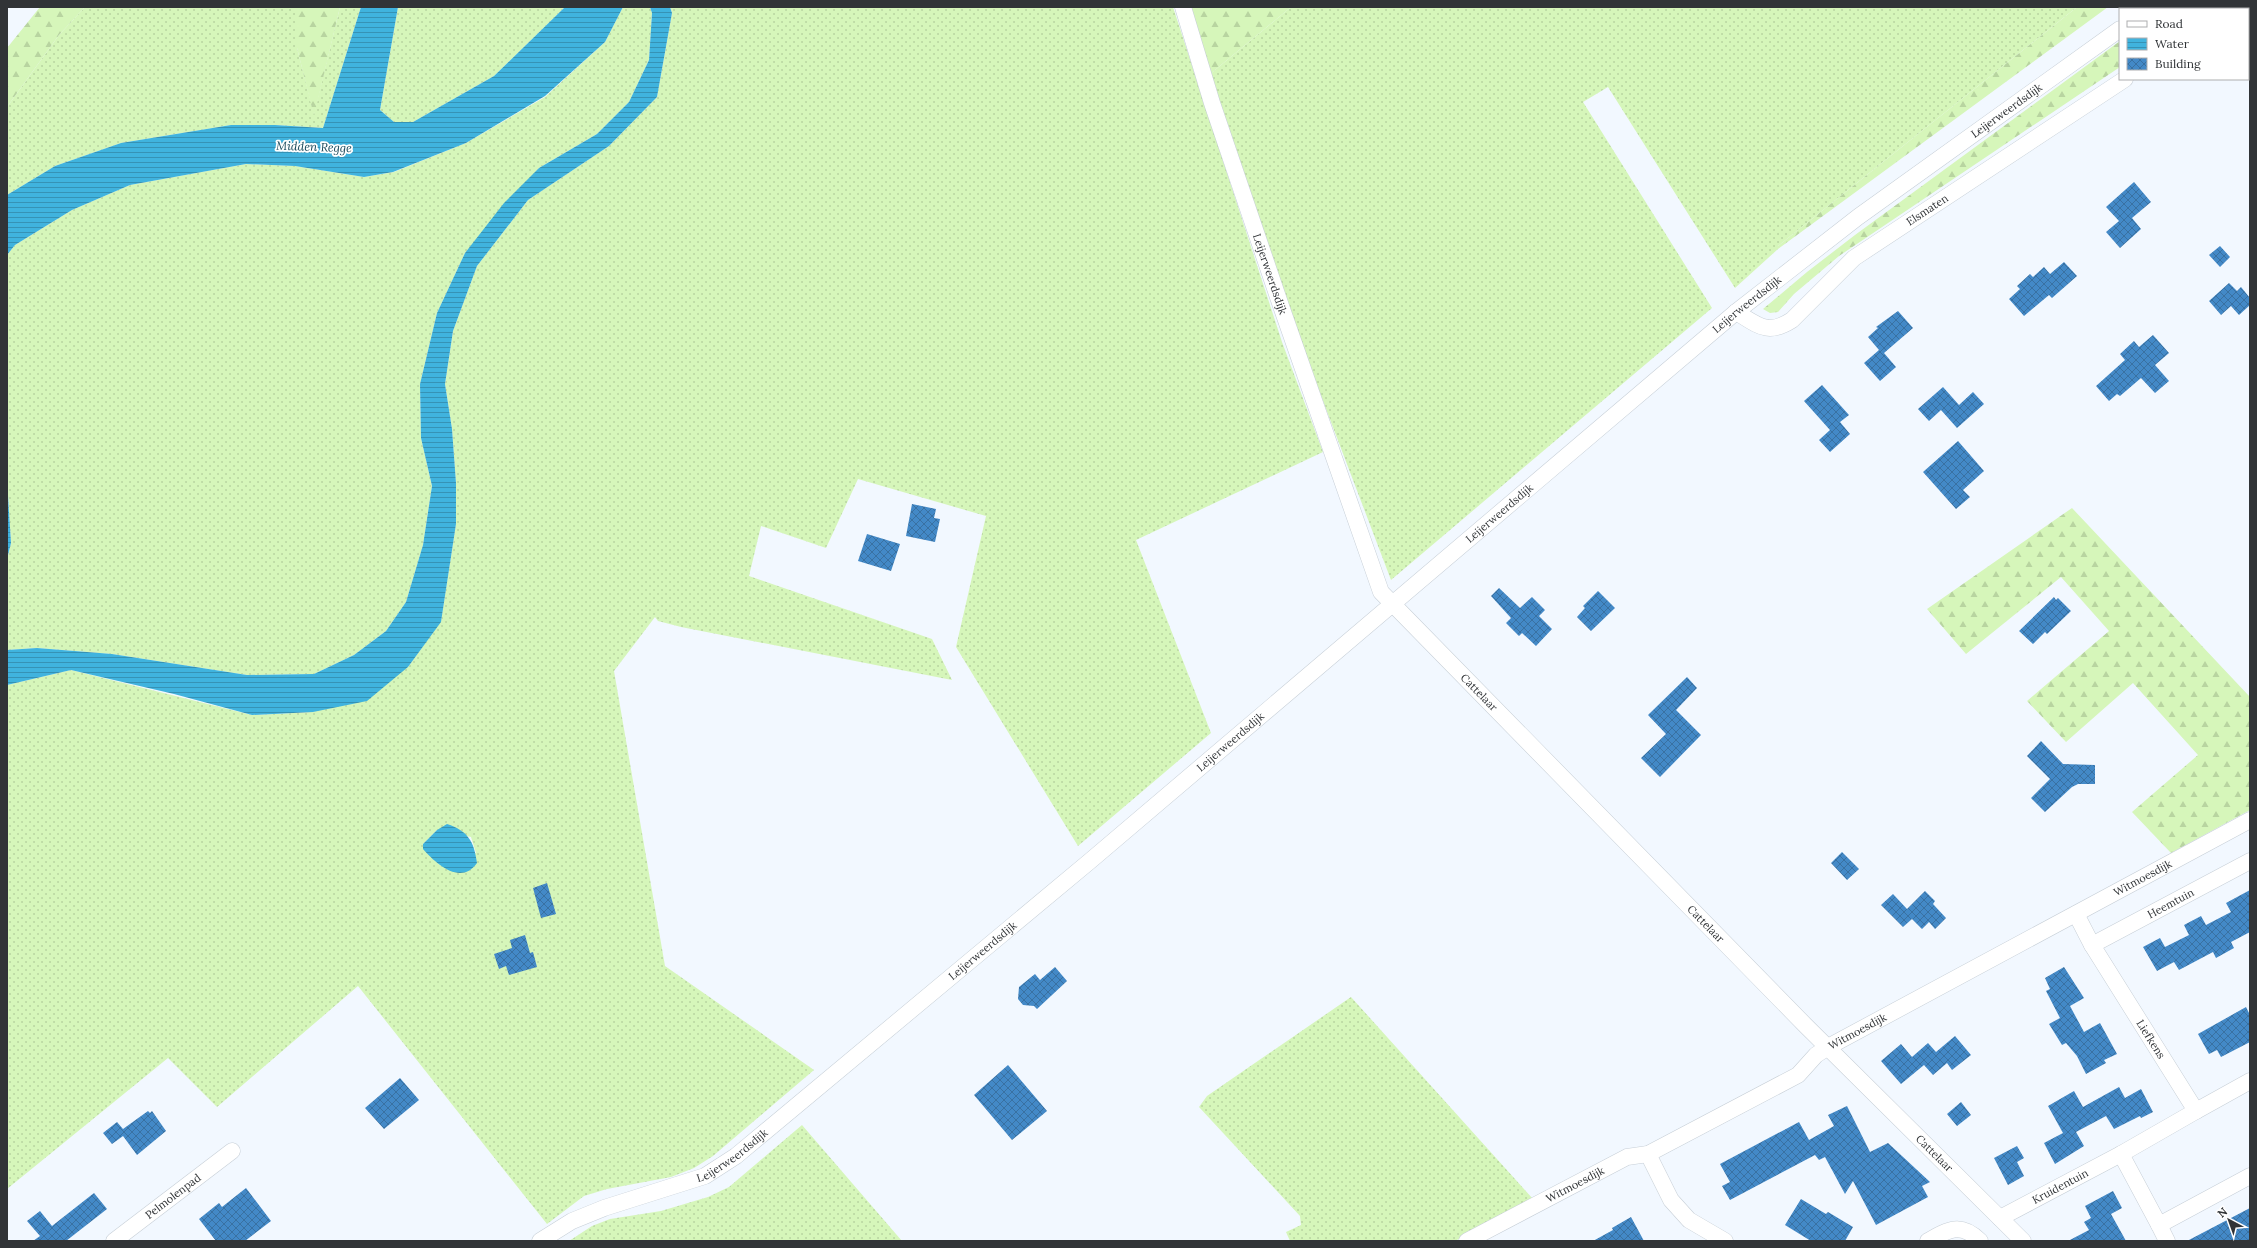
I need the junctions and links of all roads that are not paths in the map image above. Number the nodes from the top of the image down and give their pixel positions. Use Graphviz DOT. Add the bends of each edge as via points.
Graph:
graph roads {
  1 [pos="1183,7"];
  2 [pos="2119,30"];
  3 [pos="2123,80"];
  4 [pos="1736,312"];
  5 [pos="1392,603"];
  6 [pos="2250,820"];
  7 [pos="2250,861"];
  8 [pos="2076,914"];
  9 [pos="2092,944"];
  10 [pos="1828,1047"];
  11 [pos="2249,1083"];
  12 [pos="2196,1111"];
  13 [pos="232,1151"];
  14 [pos="1648,1154"];
  15 [pos="2121,1154"];
  16 [pos="2250,1176"];
  17 [pos="2000,1218"];
  18 [pos="2159,1225"];
  19 [pos="114,1241"];
  20 [pos="540,1241"];
  21 [pos="1467,1241"];
  22 [pos="1725,1241"];
  23 [pos="1928,1241"];
  24 [pos="1980,1241"];
  25 [pos="2023,1241"];
  26 [pos="2167,1241"];
  1 -- 5 [label="street, Leijerweerdsdijk" via="1212,103 1332,456 1381,592"];
  2 -- 4 [label="street, Leijerweerdsdijk" via="1858,217"];
  3 -- 4 [label="street, Elsmaten" via="1854,258 1784,326 1771,330"];
  4 -- 5 [label="street, Leijerweerdsdijk"];
  5 -- 10 [label="street, Cattelaar"];
  5 -- 20 [label="street, Leijerweerdsdijk" via="1090,861 736,1156 705,1176 604,1208 572,1221"];
  6 -- 8 [label="street, Witmoesdijk"];
  7 -- 9 [label="street, Heemtuin"];
  8 -- 9 [label="street, Liefkens"];
  8 -- 10 [label="street, Witmoesdijk"];
  9 -- 12 [label="street, Liefkens"];
  10 -- 14 [label="street, Witmoesdijk" via="1816,1055 1798,1075"];
  10 -- 17 [label="street, Cattelaar"];
  11 -- 12 [label="street"];
  12 -- 15 [label="street, Kruidentuin"];
  13 -- 19 [label="street, Pelmolenpad"];
  14 -- 21 [label="street, Witmoesdijk" via="1626,1157"];
  14 -- 22 [label="street" via="1671,1200 1689,1220"];
  15 -- 17 [label="street, Kruidentuin"];
  15 -- 18 [label="street"];
  16 -- 18 [label="street"];
  17 -- 25 [label="street, Cattelaar"];
  18 -- 26 [label="street"];
  23 -- 24 [label="street" via="1948,1230 1962,1229 1974,1234"];
}
